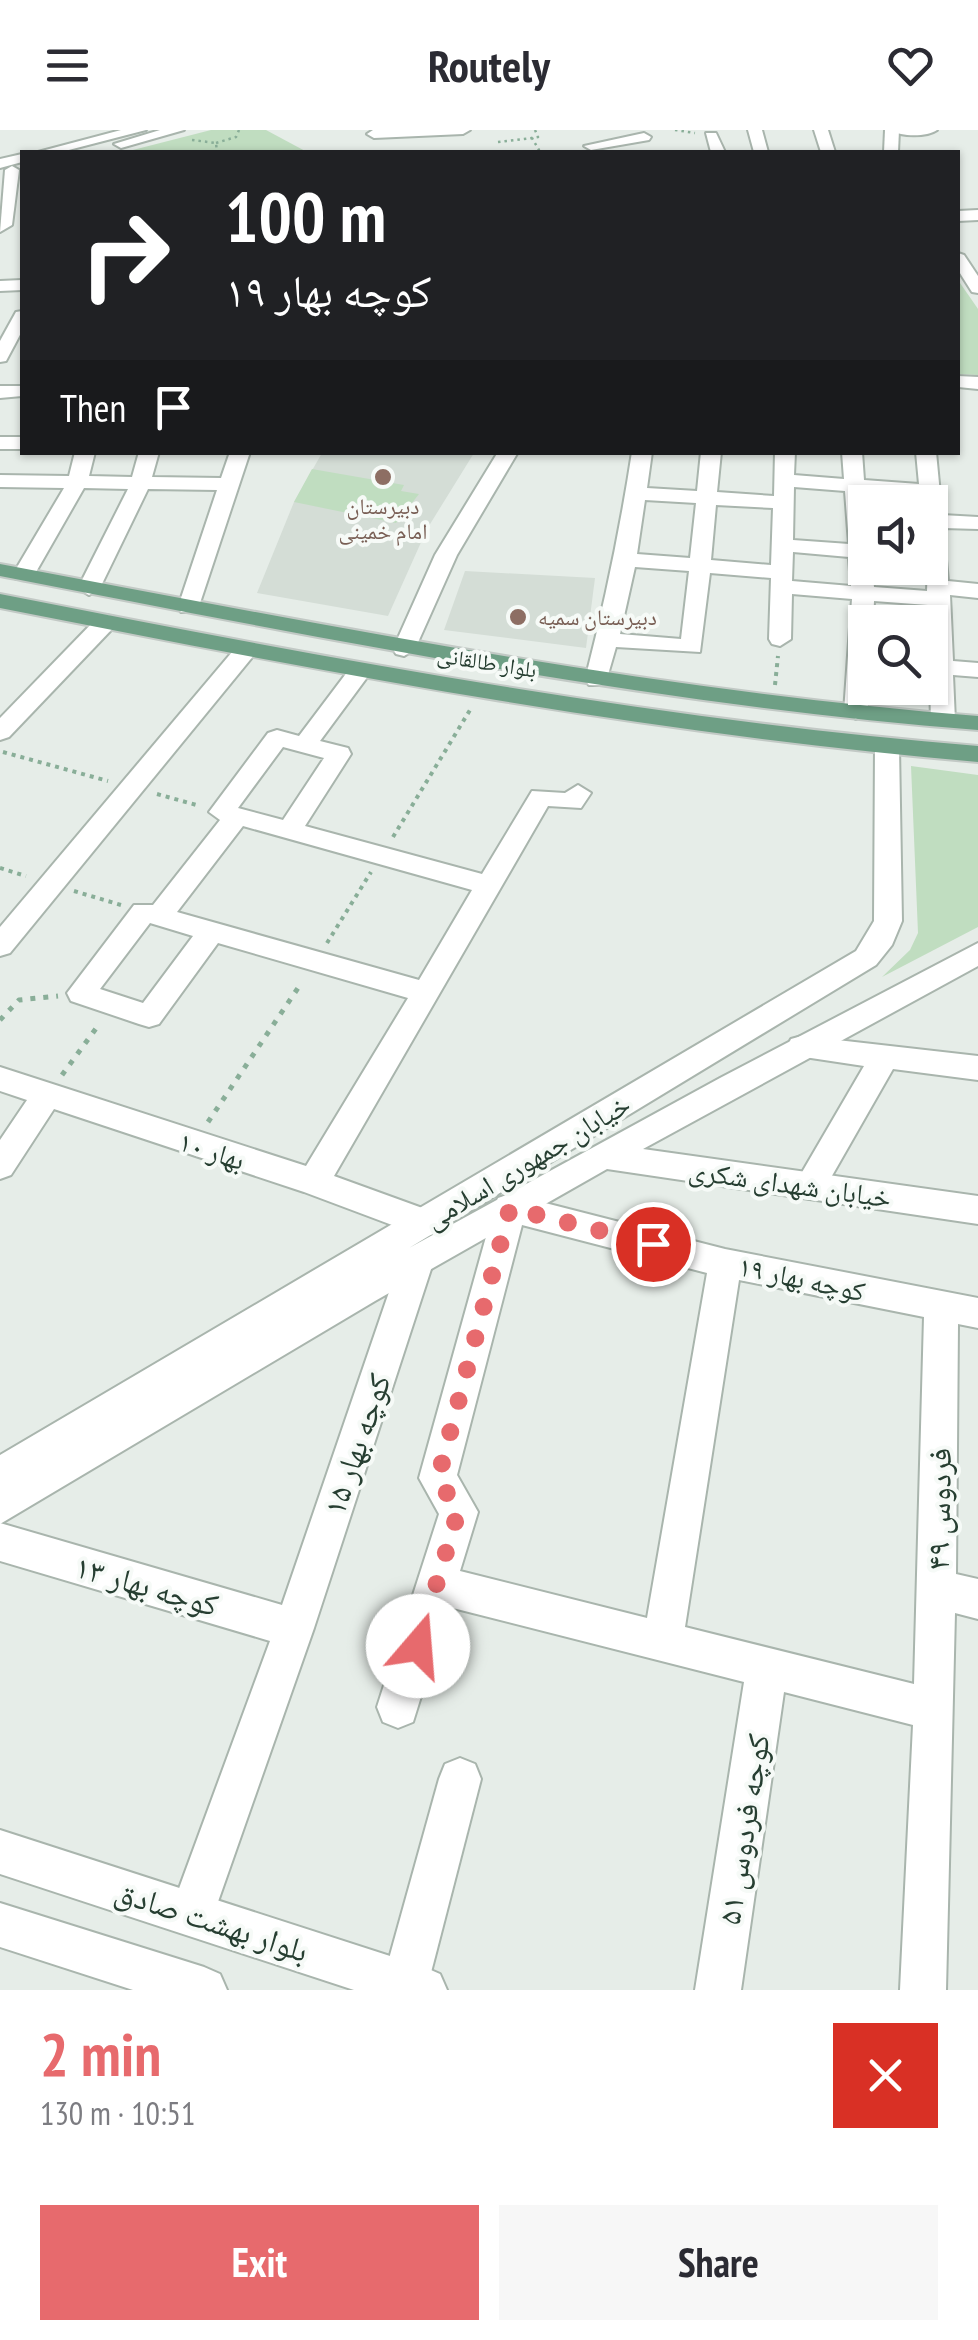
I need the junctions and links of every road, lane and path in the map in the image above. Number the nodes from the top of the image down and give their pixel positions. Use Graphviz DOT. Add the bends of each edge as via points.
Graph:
graph roads {
  1 [pos="139,130"];
  2 [pos="177,130"];
  3 [pos="239,130"];
  4 [pos="463,130"];
  5 [pos="535,130"];
  6 [pos="584,130"];
  7 [pos="895,130"];
  8 [pos="930,130"];
  9 [pos="373,136"];
  10 [pos="711,136"];
  11 [pos="645,137"];
  12 [pos="532,138"];
  13 [pos="216,143"];
  14 [pos="498,148"];
  15 [pos="593,149"];
  16 [pos="54,150"];
  17 [pos="92,150"];
  18 [pos="217,150"];
  19 [pos="539,150"];
  20 [pos="717,150"];
  21 [pos="11,174"];
  22 [pos="1,225"];
  23 [pos="960,261"];
  24 [pos="978,288"];
  25 [pos="20,323"];
  26 [pos="0,357"];
  27 [pos="84,455"];
  28 [pos="148,455"];
  29 [pos="239,455"];
  30 [pos="506,455"];
  31 [pos="642,455"];
  32 [pos="711,455"];
  33 [pos="785,455"];
  34 [pos="852,455"];
  35 [pos="926,455"];
  36 [pos="0,481"];
  37 [pos="77,482"];
  38 [pos="141,482"];
  39 [pos="232,484"];
  40 [pos="854,485"];
  41 [pos="928,485"];
  42 [pos="848,487"];
  43 [pos="784,492"];
  44 [pos="636,493"];
  45 [pos="708,498"];
  46 [pos="948,521"];
  47 [pos="978,523"];
  48 [pos="783,545"];
  49 [pos="848,551"];
  50 [pos="626,560"];
  51 [pos="701,566"];
  52 [pos="0,570"];
  53 [pos="24,574"];
  54 [pos="782,579"];
  55 [pos="863,585"];
  56 [pos="937,585"];
  57 [pos="89,588"];
  58 [pos="978,592"];
  59 [pos="863,593"];
  60 [pos="938,593"];
  61 [pos="0,601"];
  62 [pos="938,605"];
  63 [pos="190,608"];
  64 [pos="106,622"];
  65 [pos="780,638"];
  66 [pos="604,640"];
  67 [pos="404,649"];
  68 [pos="246,650"];
  69 [pos="948,668"];
  70 [pos="978,670"];
  71 [pos="359,672"];
  72 [pos="598,680"];
  73 [pos="482,690"];
  74 [pos="772,702"];
  75 [pos="942,705"];
  76 [pos="856,712"];
  77 [pos="943,721"];
  78 [pos="978,723"];
  79 [pos="0,732"];
  80 [pos="304,746"];
  81 [pos="872,746"];
  82 [pos="978,754"];
  83 [pos="578,793"];
  84 [pos="246,819"];
  85 [pos="289,830"];
  86 [pos="381,856"];
  87 [pos="53,884"];
  88 [pos="488,885"];
  89 [pos="161,917"];
  90 [pos="211,932"];
  91 [pos="0,946"];
  92 [pos="978,952"];
  93 [pos="316,960"];
  94 [pos="832,979"];
  95 [pos="425,992"];
  96 [pos="81,994"];
  97 [pos="114,1004"];
  98 [pos="866,1012"];
  99 [pos="0,1020"];
  100 [pos="802,1047"];
  101 [pos="885,1057"];
  102 [pos="978,1068"];
  103 [pos="0,1079"];
  104 [pos="47,1095"];
  105 [pos="194,1144"];
  106 [pos="602,1156"];
  107 [pos="0,1166"];
  108 [pos="314,1182"];
  109 [pos="810,1186"];
  110 [pos="510,1208"];
  111 [pos="978,1210"];
  112 [pos="424,1223"];
  113 [pos="418,1260"];
  114 [pos="725,1263"];
  115 [pos="941,1307"];
  116 [pos="978,1313"];
  117 [pos="0,1475"];
  118 [pos="0,1506"];
  119 [pos="0,1542"];
  120 [pos="438,1586"];
  121 [pos="936,1589"];
  122 [pos="978,1599"];
  123 [pos="294,1628"];
  124 [pos="663,1641"];
  125 [pos="767,1668"];
  126 [pos="398,1707"];
  127 [pos="934,1710"];
  128 [pos="460,1779"];
  129 [pos="0,1852"];
  130 [pos="192,1913"];
  131 [pos="0,1925"];
  132 [pos="414,1987"];
  133 [pos="204,1990"];
  134 [pos="718,1990"];
  135 [pos="923,1990"];
  1 -- 16 [label="street"];
  2 -- 13 [label="path" via="190,140"];
  2 -- 17 [label="street"];
  3 -- 13 [label="path"];
  4 -- 9 [label="street"];
  5 -- 12 [label="path" via="538,137"];
  6 -- 15 [label="street"];
  7 -- 8 [label="street"];
  10 -- 20 [label="street"];
  11 -- 15 [label="street"];
  12 -- 14 [label="path"];
  12 -- 19 [label="path"];
  13 -- 18 [label="path"];
  21 -- 22 [label="street"];
  23 -- 24 [label="street"];
  25 -- 26 [label="street"];
  27 -- 37 [label="street"];
  28 -- 38 [label="street"];
  29 -- 39 [label="street"];
  30 -- 67 [label="street" via="446,555"];
  31 -- 44 [label="street"];
  32 -- 45 [label="street"];
  33 -- 43 [label="street"];
  34 -- 40 [label="street"];
  35 -- 41 [label="street"];
  36 -- 37 [label="street"];
  37 -- 38 [label="street"];
  37 -- 53 [label="street"];
  38 -- 39 [label="street"];
  38 -- 57 [label="street"];
  39 -- 63 [label="street"];
  42 -- 43 [label="street"];
  43 -- 45 [label="street"];
  43 -- 48 [label="street"];
  44 -- 45 [label="street"];
  44 -- 50 [label="street"];
  45 -- 51 [label="street"];
  46 -- 47 [label="street"];
  48 -- 49 [label="street"];
  48 -- 54 [label="street"];
  50 -- 51 [label="street"];
  50 -- 66 [label="street"];
  51 -- 54 [label="street"];
  51 -- 66 [label="street" via="692,648"];
  52 -- 53 [label="main road, بلوار طالقانی"];
  53 -- 57 [label="main road, بلوار طالقانی"];
  54 -- 59 [label="street"];
  54 -- 65 [label="street"];
  55 -- 59 [label="street"];
  56 -- 60 [label="street"];
  57 -- 63 [label="main road, بلوار طالقانی"];
  58 -- 60 [label="street"];
  59 -- 60 [label="street"];
  59 -- 76 [label="street"];
  60 -- 62 [label="street"];
  61 -- 64 [label="main road, بلوار طالقانی"];
  63 -- 67 [label="main road, بلوار طالقانی"];
  64 -- 68 [label="main road, بلوار طالقانی"];
  64 -- 79 [label="street"];
  65 -- 74 [label="path"];
  66 -- 72 [label="street"];
  67 -- 72 [label="main road, بلوار طالقانی"];
  68 -- 71 [label="main road, بلوار طالقانی"];
  68 -- 87 [label="street"];
  69 -- 70 [label="street"];
  71 -- 73 [label="main road, بلوار طالقانی"];
  71 -- 80 [label="street"];
  72 -- 74 [label="main road, بلوار طالقانی"];
  73 -- 81 [label="main road, بلوار طالقانی"];
  73 -- 86 [label="path"];
  74 -- 76 [label="main road, بلوار طالقانی"];
  75 -- 77 [label="street"];
  76 -- 77 [label="main road, بلوار طالقانی"];
  76 -- 81 [label="main road"];
  77 -- 78 [label="main road, بلوار طالقانی"];
  80 -- 84 [label="street" via="276,738 222,812"];
  80 -- 85 [label="street" via="339,754"];
  81 -- 82 [label="main road, بلوار طالقانی"];
  81 -- 94 [label="street, خیابان جمهوری اسلامی" via="888,922 876,947"];
  83 -- 88 [label="street" via="572,802 541,797"];
  84 -- 85 [label="street"];
  84 -- 89 [label="street"];
  85 -- 86 [label="street"];
  86 -- 88 [label="street"];
  86 -- 93 [label="path"];
  87 -- 89 [label="path"];
  87 -- 91 [label="street"];
  88 -- 95 [label="street"];
  89 -- 90 [label="street"];
  89 -- 96 [label="street"];
  90 -- 93 [label="street"];
  90 -- 97 [label="street" via="149,1016"];
  92 -- 98 [label="street, خیابان جمهوری اسلامی"];
  93 -- 95 [label="street"];
  93 -- 105 [label="path"];
  94 -- 98 [label="street"];
  94 -- 112 [label="street, خیابان جمهوری اسلامی"];
  95 -- 108 [label="street"];
  96 -- 97 [label="street"];
  96 -- 99 [label="path" via="19,1000"];
  97 -- 104 [label="path"];
  98 -- 100 [label="street, خیابان جمهوری اسلامی"];
  100 -- 101 [label="street"];
  100 -- 106 [label="street, خیابان جمهوری اسلامی"];
  101 -- 102 [label="street"];
  101 -- 109 [label="street"];
  103 -- 104 [label="street, بهار ۱۰"];
  104 -- 105 [label="street, بهار ۱۰"];
  104 -- 107 [label="street"];
  105 -- 108 [label="street, بهار ۱۰"];
  106 -- 109 [label="street, خیابان شهدای شکری"];
  106 -- 110 [label="street, خیابان جمهوری اسلامی"];
  108 -- 112 [label="street, بهار ۱۰"];
  109 -- 111 [label="street, خیابان شهدای شکری"];
  110 -- 113 [label="street, خیابان جمهوری اسلامی"];
  110 -- 114 [label="street, کوچه بهار ۱۹"];
  110 -- 120 [label="street" via="438,1478 458,1512"];
  112 -- 117 [label="street, خیابان جمهوری اسلامی"];
  113 -- 118 [label="street, خیابان جمهوری اسلامی"];
  113 -- 123 [label="street, کوچه بهار ۱۵"];
  114 -- 115 [label="street, کوچه بهار ۱۹"];
  114 -- 124 [label="street"];
  115 -- 116 [label="street, کوچه بهار ۱۹"];
  115 -- 121 [label="street, فردوس ۴۹"];
  119 -- 123 [label="street, کوچه بهار ۱۳"];
  120 -- 124 [label="street"];
  120 -- 126 [label="street"];
  121 -- 122 [label="street"];
  121 -- 127 [label="street, فردوس ۴۹"];
  123 -- 130 [label="street, کوچه بهار ۱۵"];
  124 -- 125 [label="street"];
  125 -- 127 [label="street"];
  125 -- 134 [label="street, کوچه فردوس ۵۱"];
  127 -- 135 [label="street, فردوس ۴۹"];
  128 -- 132 [label="street"];
  129 -- 130 [label="street, بلوار بهشت صادق"];
  130 -- 132 [label="street, بلوار بهشت صادق"];
  131 -- 133 [label="street"];
}
